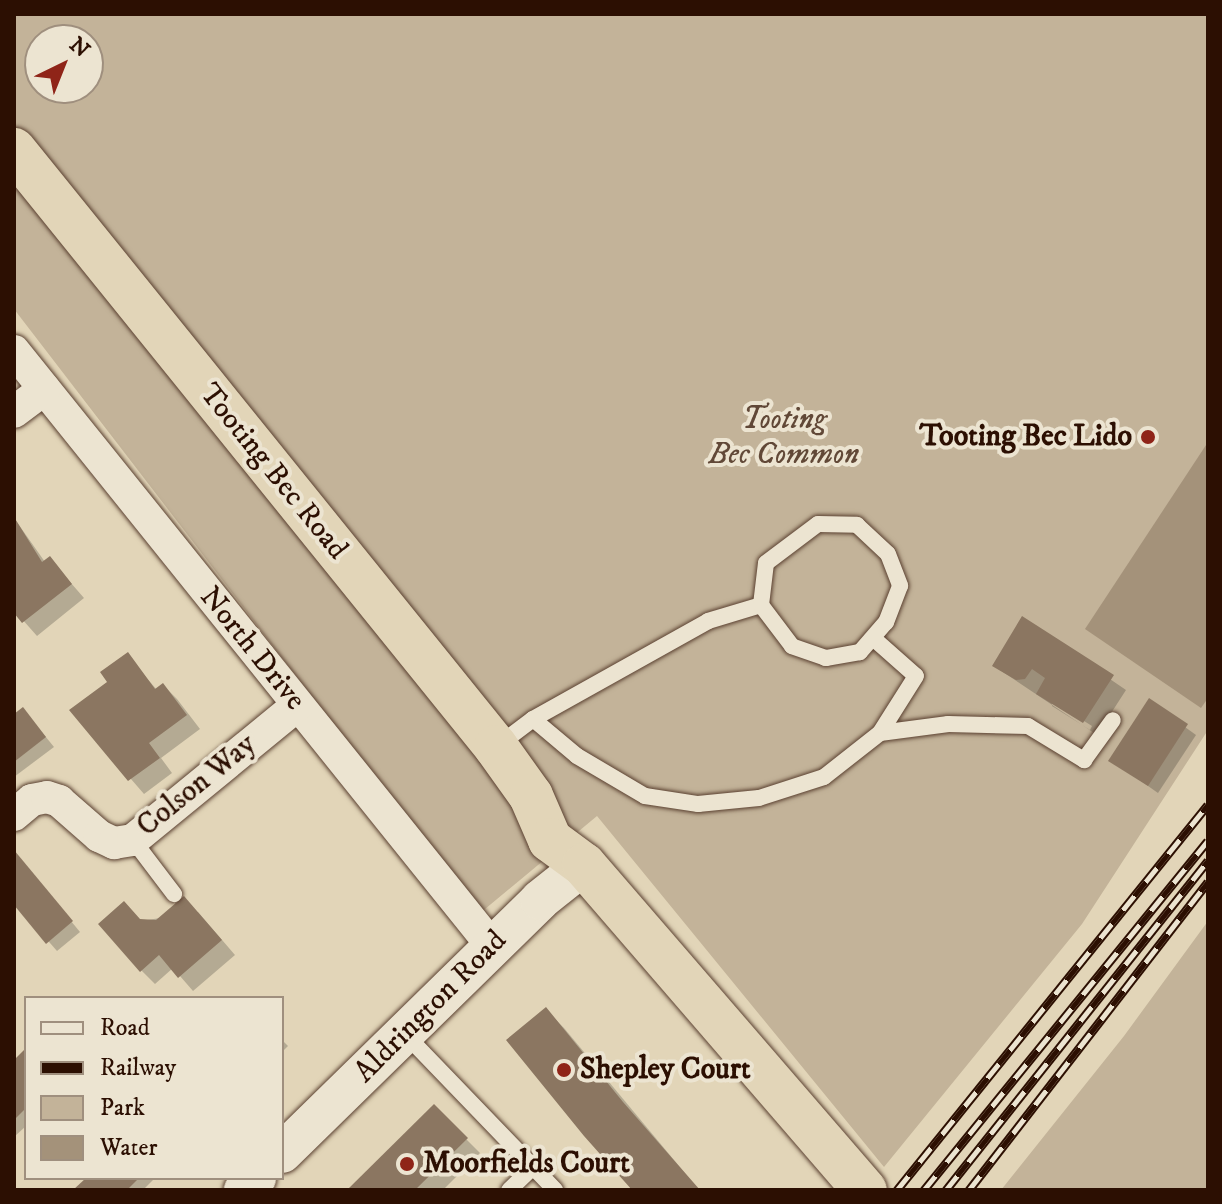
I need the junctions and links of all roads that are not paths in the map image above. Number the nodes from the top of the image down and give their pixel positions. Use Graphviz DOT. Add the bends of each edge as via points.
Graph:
graph roads {
  1 [pos="14,150"];
  2 [pos="14,351"];
  3 [pos="44,389"];
  4 [pos="14,412"];
  5 [pos="761,605"];
  6 [pos="873,638"];
  7 [pos="297,706"];
  8 [pos="533,719"];
  9 [pos="1113,720"];
  10 [pos="880,733"];
  11 [pos="496,747"];
  12 [pos="14,815"];
  13 [pos="133,840"];
  14 [pos="584,864"];
  15 [pos="174,894"];
  16 [pos="492,946"];
  17 [pos="405,1034"];
  18 [pos="284,1151"];
  19 [pos="533,1167"];
  20 [pos="509,1190"];
  21 [pos="555,1190"];
  22 [pos="865,1190"];
  1 -- 11 [label="highway, Tooting Bec Road"];
  2 -- 3 [label="street, North Drive"];
  3 -- 4 [label="street"];
  3 -- 7 [label="street, North Drive"];
  5 -- 6 [label="lane" via="792,646 826,658 860,652"];
  5 -- 6 [label="lane" via="766,563 818,524 857,525 888,554 900,586 886,622"];
  5 -- 8 [label="lane" via="708,621"];
  6 -- 10 [label="lane" via="916,676"];
  7 -- 13 [label="street, Colson Way"];
  7 -- 16 [label="street, North Drive"];
  8 -- 10 [label="lane" via="577,756 645,796 698,804 759,798 824,777"];
  8 -- 11 [label="lane"];
  9 -- 10 [label="lane" via="1084,760 1028,726 948,724"];
  11 -- 14 [label="highway, Tooting Bec Road" via="531,796 550,840"];
  12 -- 13 [label="street, Colson Way" via="32,800 47,797 99,836 114,843"];
  13 -- 15 [label="lane"];
  14 -- 16 [label="street, Aldrington Road"];
  14 -- 22 [label="highway, Tooting Bec Road"];
  16 -- 17 [label="street, Aldrington Road"];
  17 -- 18 [label="street, Aldrington Road"];
  17 -- 19 [label="lane"];
  19 -- 20 [label="lane"];
  19 -- 21 [label="lane"];
}
